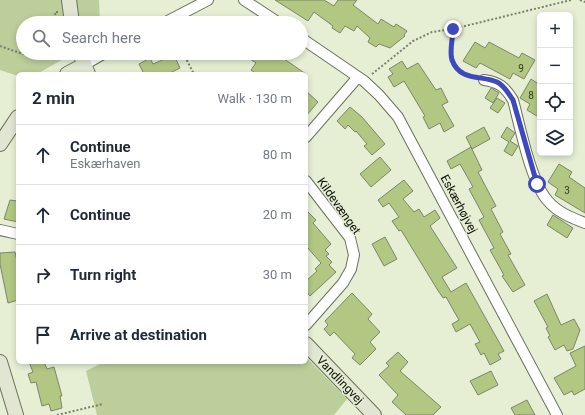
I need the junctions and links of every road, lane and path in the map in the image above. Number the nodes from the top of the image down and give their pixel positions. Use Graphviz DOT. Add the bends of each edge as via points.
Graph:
graph roads {
  1 [pos="69,0"];
  2 [pos="208,0"];
  3 [pos="244,0"];
  4 [pos="571,0"];
  5 [pos="580,0"];
  6 [pos="585,2"];
  7 [pos="71,16"];
  8 [pos="177,16"];
  9 [pos="268,16"];
  10 [pos="453,29"];
  11 [pos="308,43"];
  12 [pos="0,46"];
  13 [pos="16,52"];
  14 [pos="187,60"];
  15 [pos="84,64"];
  16 [pos="70,72"];
  17 [pos="193,72"];
  18 [pos="361,79"];
  19 [pos="484,80"];
  20 [pos="16,120"];
  21 [pos="308,135"];
  22 [pos="0,144"];
  23 [pos="308,184"];
  24 [pos="585,223"];
  25 [pos="0,230"];
  26 [pos="16,234"];
  27 [pos="308,323"];
  28 [pos="308,346"];
  29 [pos="0,362"];
  30 [pos="102,404"];
  31 [pos="16,415"];
  32 [pos="57,415"];
  33 [pos="374,415"];
  34 [pos="557,415"];
  1 -- 7 [label="street"];
  2 -- 8 [label="street"];
  3 -- 9 [label="street"];
  4 -- 10 [label="path"];
  5 -- 6 [label="path"];
  10 -- 18 [label="path" via="432,32 413,41"];
  10 -- 19 [label="path" via="452,59 457,68 471,77"];
  11 -- 18 [label="street, Eskærhøjvej"];
  12 -- 13 [label="path"];
  14 -- 17 [label="path"];
  15 -- 16 [label="street"];
  18 -- 21 [label="street"];
  18 -- 34 [label="street, Eskærhøjvej" via="379,95 398,118"];
  19 -- 24 [label="street" via="495,81 506,88 513,100 537,184 548,202 566,215"];
  20 -- 22 [label="street"];
  23 -- 27 [label="street, Kildevænget" via="350,238 354,255 351,269 343,284"];
  25 -- 26 [label="street"];
  28 -- 33 [label="street, Vandlingvej"];
  29 -- 31 [label="street"];
  30 -- 32 [label="path"];
}
